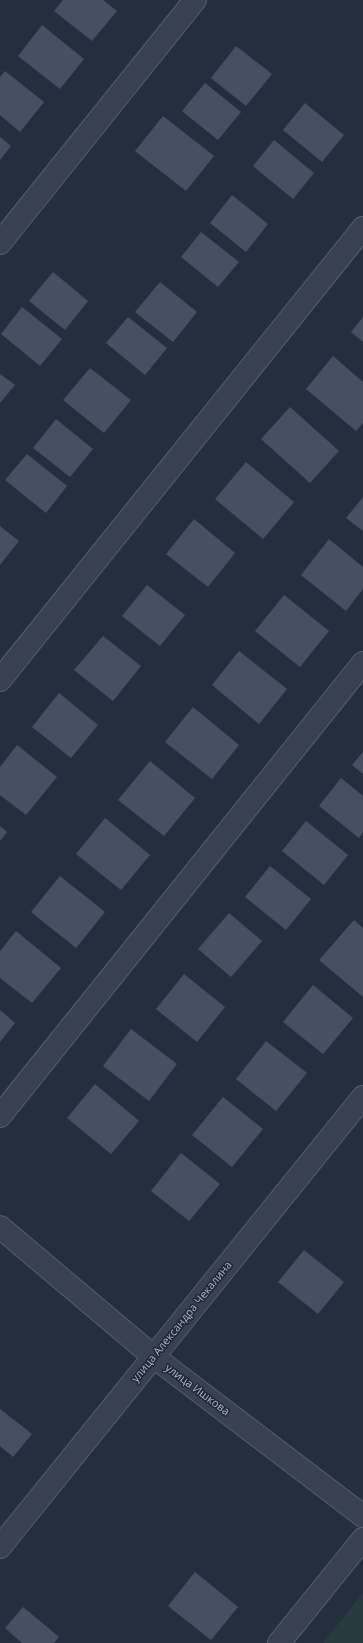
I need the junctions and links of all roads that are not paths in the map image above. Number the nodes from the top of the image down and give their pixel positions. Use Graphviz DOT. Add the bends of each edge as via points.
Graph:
graph roads {
  1 [pos="196,0"];
  2 [pos="363,228"];
  3 [pos="0,243"];
  4 [pos="363,664"];
  5 [pos="0,680"];
  6 [pos="363,1097"];
  7 [pos="0,1116"];
  8 [pos="0,1227"];
  9 [pos="154,1357"];
  10 [pos="363,1516"];
  11 [pos="363,1539"];
  12 [pos="0,1547"];
  13 [pos="279,1643"];
  1 -- 3 [label="street"];
  2 -- 5 [label="street"];
  4 -- 7 [label="street"];
  6 -- 9 [label="street, улица Александра Чекалина"];
  8 -- 9 [label="street, улица Ишкова"];
  9 -- 10 [label="street, улица Ишкова"];
  9 -- 12 [label="street, улица Александра Чекалина"];
  11 -- 13 [label="street"];
}
